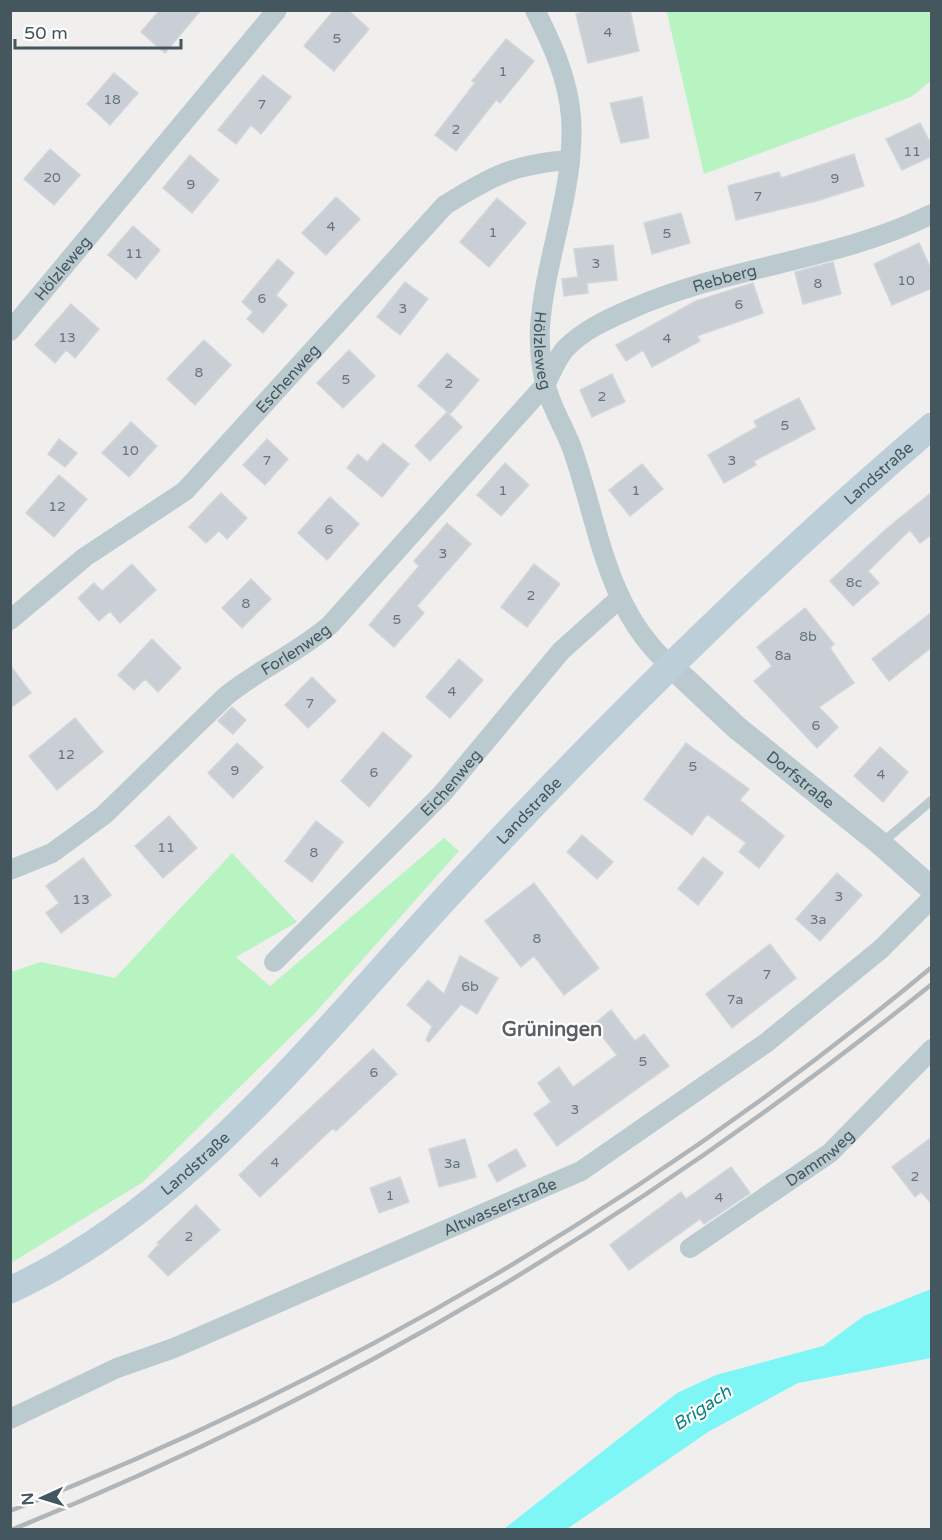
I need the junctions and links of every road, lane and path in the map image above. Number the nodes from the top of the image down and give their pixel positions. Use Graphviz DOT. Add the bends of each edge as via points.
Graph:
graph roads {
  1 [pos="277,10"];
  2 [pos="535,10"];
  3 [pos="570,160"];
  4 [pos="932,214"];
  5 [pos="10,331"];
  6 [pos="545,385"];
  7 [pos="932,426"];
  8 [pos="620,598"];
  9 [pos="10,620"];
  10 [pos="672,667"];
  11 [pos="932,800"];
  12 [pos="881,844"];
  13 [pos="10,870"];
  14 [pos="932,889"];
  15 [pos="932,898"];
  16 [pos="274,962"];
  17 [pos="932,1049"];
  18 [pos="690,1248"];
  19 [pos="10,1290"];
  20 [pos="10,1419"];
  1 -- 5 [label="street, Hölzleweg"];
  2 -- 3 [label="street, Hölzleweg" via="558,55 571,116"];
  3 -- 6 [label="street, Hölzleweg" via="540,328"];
  3 -- 9 [label="street, Eschenweg" via="534,162 492,176 445,205 185,492 85,557"];
  4 -- 6 [label="street, Rebberg" via="900,230 709,281 642,304 600,323 564,350"];
  6 -- 8 [label="street, Hölzleweg" via="572,448 605,564"];
  6 -- 13 [label="street, Forlenweg" via="308,645 243,681 104,815 52,853"];
  7 -- 10 [label="main road, Landstraße"];
  8 -- 10 [label="street, Hölzleweg" via="652,650"];
  8 -- 16 [label="street, Eichenweg" via="561,651 410,828"];
  10 -- 12 [label="street, Dorfstraße" via="736,727"];
  10 -- 19 [label="main road, Landstraße" via="510,828 215,1145 142,1210 73,1258"];
  11 -- 12 [label="lane"];
  12 -- 14 [label="street, Dorfstraße"];
  15 -- 20 [label="street, Altwasserstraße" via="881,949 766,1043 581,1171 174,1348 117,1368"];
  17 -- 18 [label="street, Dammweg" via="830,1153"];
}
